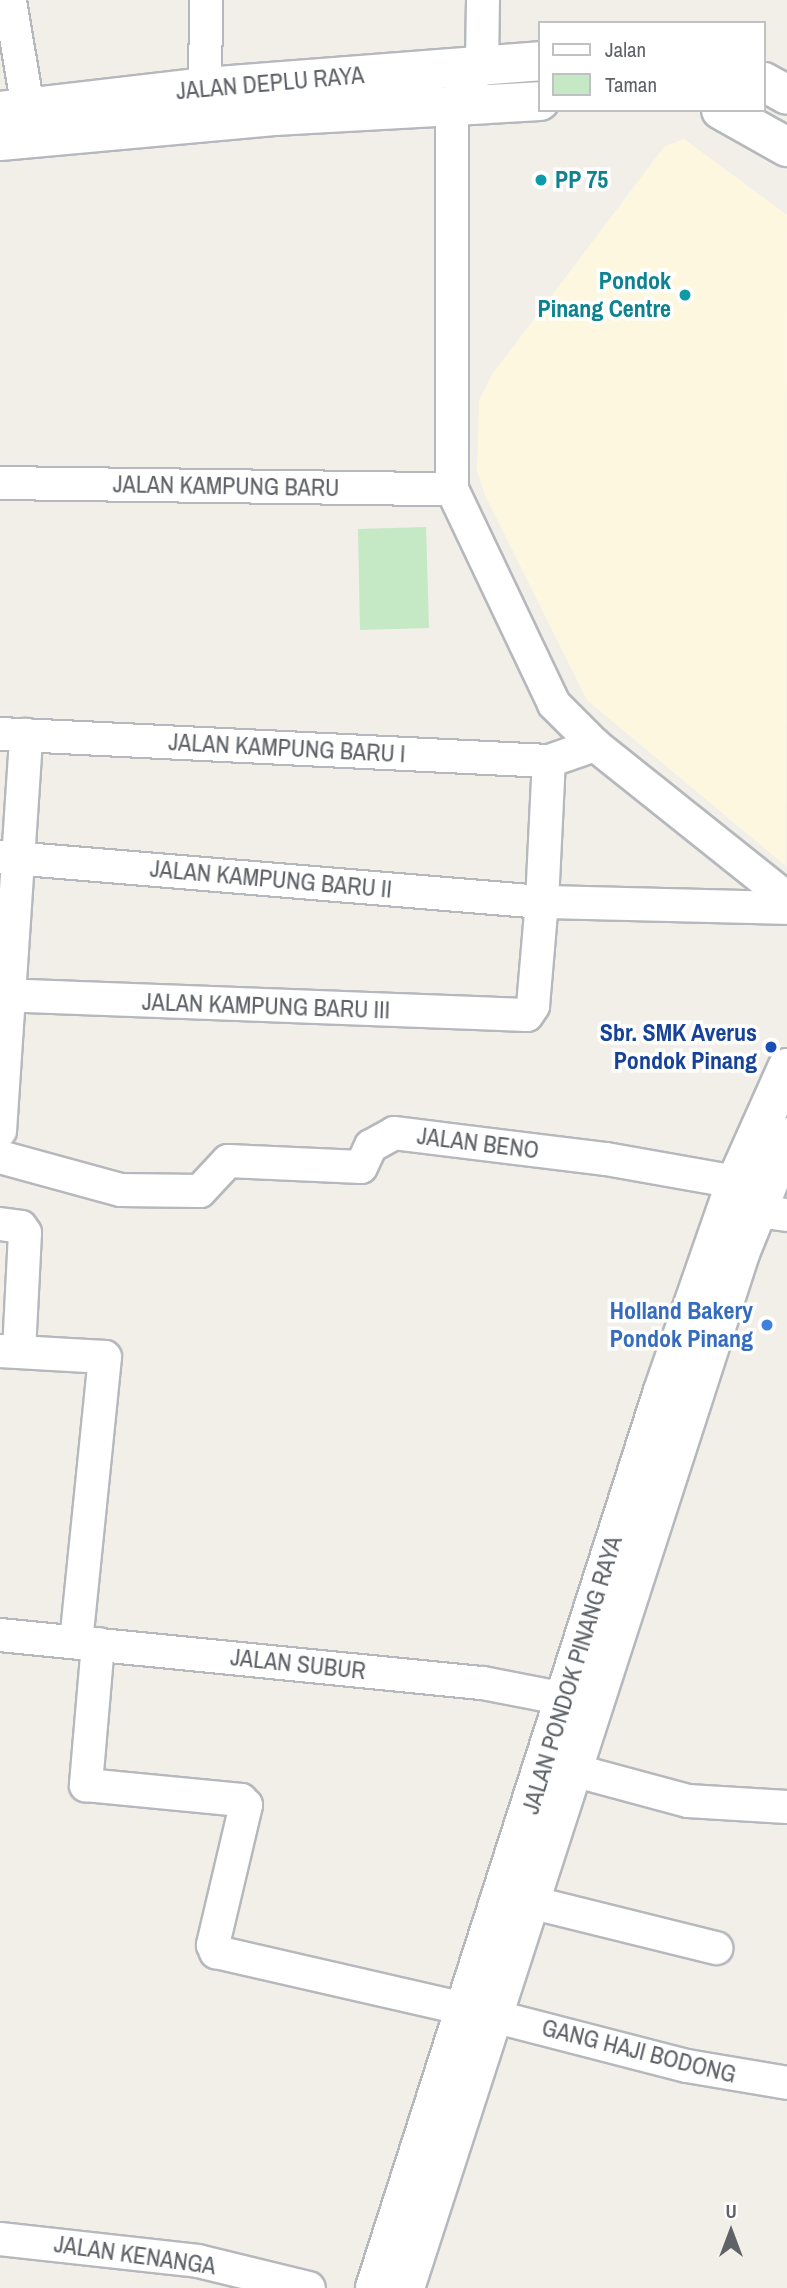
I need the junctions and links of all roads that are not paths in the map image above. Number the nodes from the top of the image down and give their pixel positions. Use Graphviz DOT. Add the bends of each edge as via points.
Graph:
graph roads {
  1 [pos="206,0"];
  2 [pos="483,0"];
  3 [pos="10,1"];
  4 [pos="538,61"];
  5 [pos="482,64"];
  6 [pos="787,67"];
  7 [pos="766,79"];
  8 [pos="766,81"];
  9 [pos="205,87"];
  10 [pos="787,95"];
  11 [pos="273,99"];
  12 [pos="538,101"];
  13 [pos="452,108"];
  14 [pos="14,110"];
  15 [pos="728,112"];
  16 [pos="0,141"];
  17 [pos="787,147"];
  18 [pos="0,483"];
  19 [pos="452,489"];
  20 [pos="13,734"];
  21 [pos="595,745"];
  22 [pos="549,761"];
  23 [pos="10,857"];
  24 [pos="787,898"];
  25 [pos="542,902"];
  26 [pos="787,908"];
  27 [pos="4,995"];
  28 [pos="787,1068"];
  29 [pos="0,1131"];
  30 [pos="787,1137"];
  31 [pos="0,1157"];
  32 [pos="759,1190"];
  33 [pos="0,1224"];
  34 [pos="10,1352"];
  35 [pos="0,1634"];
  36 [pos="87,1642"];
  37 [pos="580,1702"];
  38 [pos="573,1770"];
  39 [pos="787,1807"];
  40 [pos="530,1902"];
  41 [pos="716,1948"];
  42 [pos="479,2012"];
  43 [pos="787,2083"];
  44 [pos="0,2239"];
  45 [pos="309,2288"];
  46 [pos="375,2288"];
  47 [pos="405,2288"];
  1 -- 9 [label="street"];
  2 -- 5 [label="street"];
  3 -- 14 [label="street"];
  4 -- 5 [label="main road, JALAN DEPLU RAYA"];
  5 -- 11 [label="main road, JALAN DEPLU RAYA"];
  5 -- 13 [label="street"];
  6 -- 7 [label="street"];
  8 -- 10 [label="main road"];
  9 -- 11 [label="main road, JALAN DEPLU RAYA"];
  9 -- 14 [label="main road, JALAN DEPLU RAYA"];
  11 -- 13 [label="main road, JALAN DEPLU RAYA"];
  11 -- 16 [label="main road, JALAN DEPLU RAYA"];
  12 -- 13 [label="main road, JALAN DEPLU RAYA"];
  13 -- 19 [label="street"];
  15 -- 17 [label="main road"];
  18 -- 19 [label="street, JALAN KAMPUNG BARU"];
  19 -- 21 [label="street" via="554,704"];
  20 -- 22 [label="street, JALAN KAMPUNG BARU I"];
  20 -- 23 [label="street, JALAN KAMPUNG BARU I"];
  21 -- 22 [label="street"];
  21 -- 24 [label="street"];
  22 -- 25 [label="street"];
  23 -- 25 [label="street, JALAN KAMPUNG BARU II"];
  23 -- 27 [label="street, JALAN KAMPUNG BARU I"];
  25 -- 26 [label="street"];
  25 -- 27 [label="street, JALAN KAMPUNG BARU III" via="531,1011 518,1016"];
  27 -- 29 [label="street, JALAN KAMPUNG BARU I"];
  28 -- 32 [label="main road, JALAN PONDOK PINANG RAYA"];
  30 -- 32 [label="main road, JALAN PONDOK PINANG RAYA"];
  31 -- 32 [label="street, JALAN BENO" via="121,1190 200,1191 228,1161 361,1167 371,1146 394,1133 606,1159"];
  32 -- 37 [label="main road, JALAN PONDOK PINANG RAYA" via="662,1394"];
  33 -- 34 [label="street" via="21,1227 25,1233"];
  34 -- 36 [label="street" via="105,1357"];
  35 -- 36 [label="street, JALAN SUBUR"];
  36 -- 37 [label="street, JALAN SUBUR" via="484,1683"];
  36 -- 42 [label="street, GANG HAJI BODONG" via="86,1785 241,1800 246,1805 213,1945 216,1952"];
  37 -- 38 [label="main road, JALAN PONDOK PINANG RAYA"];
  37 -- 42 [label="main road, JALAN PONDOK PINANG RAYA"];
  38 -- 39 [label="street" via="688,1801"];
  38 -- 40 [label="main road, JALAN PONDOK PINANG RAYA"];
  40 -- 41 [label="street"];
  40 -- 42 [label="main road, JALAN PONDOK PINANG RAYA"];
  42 -- 43 [label="street, GANG HAJI BODONG" via="687,2066"];
  42 -- 46 [label="main road, JALAN PONDOK PINANG RAYA"];
  42 -- 47 [label="main road, JALAN PONDOK PINANG RAYA"];
  44 -- 45 [label="street, JALAN KENANGA" via="198,2261"];
}
